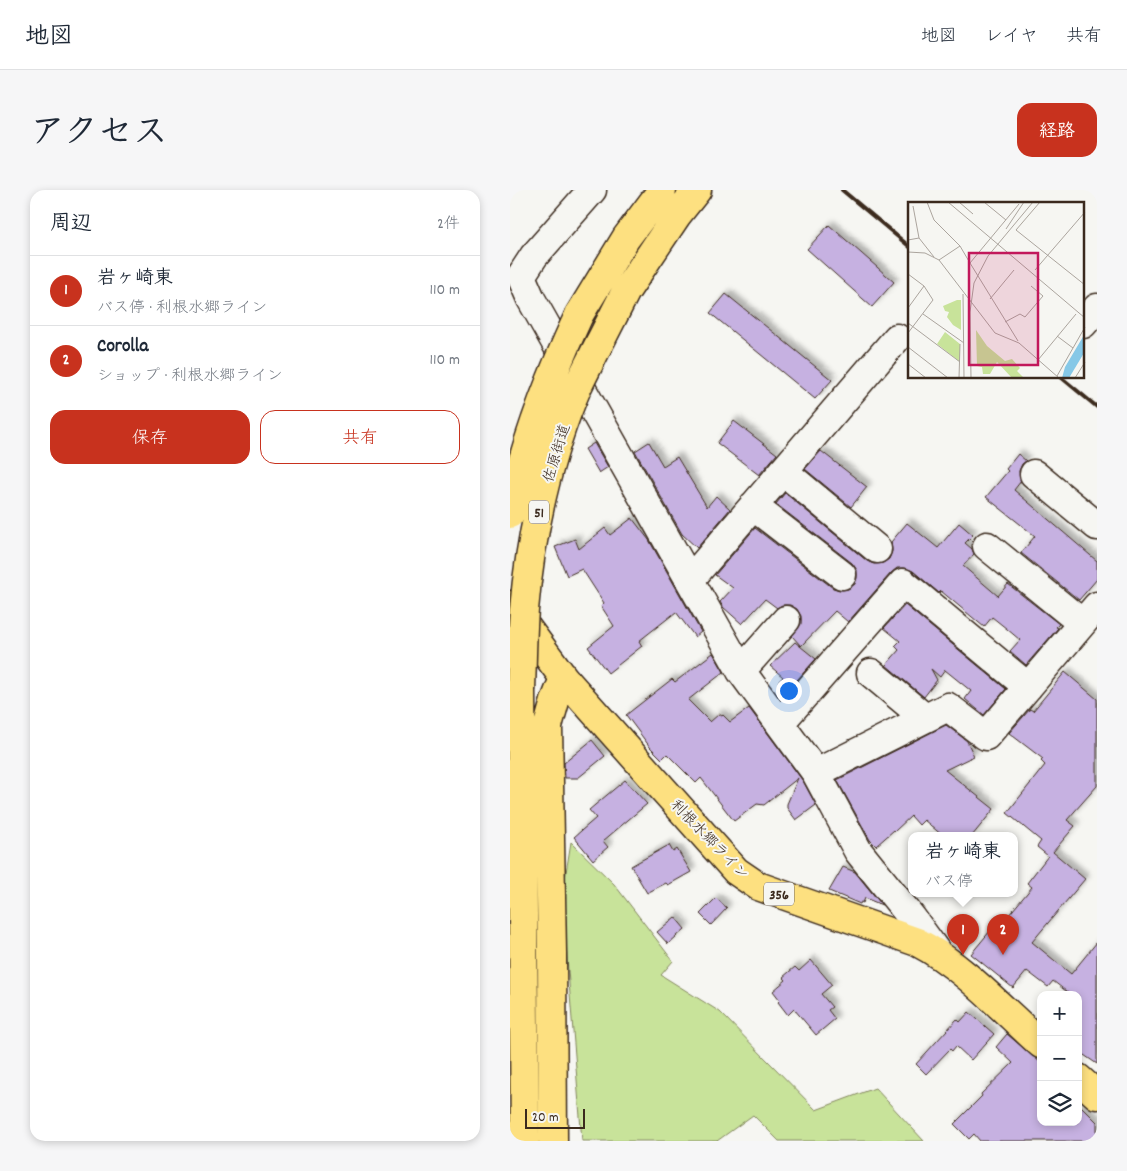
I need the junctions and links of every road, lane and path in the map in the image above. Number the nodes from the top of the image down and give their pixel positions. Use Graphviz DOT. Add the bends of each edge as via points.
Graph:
graph roads {
  1 [pos="592,190"];
  2 [pos="662,190"];
  3 [pos="697,190"];
  4 [pos="515,268"];
  5 [pos="1097,308"];
  6 [pos="1084,323"];
  7 [pos="897,338"];
  8 [pos="783,471"];
  9 [pos="1034,474"];
  10 [pos="753,506"];
  11 [pos="510,514"];
  12 [pos="1097,526"];
  13 [pos="987,546"];
  14 [pos="877,549"];
  15 [pos="842,575"];
  16 [pos="690,580"];
  17 [pos="510,606"];
  18 [pos="1090,614"];
  19 [pos="786,620"];
  20 [pos="741,671"];
  21 [pos="871,673"];
  22 [pos="564,678"];
  23 [pos="1028,686"];
  24 [pos="924,718"];
  25 [pos="780,723"];
  26 [pos="816,773"];
  27 [pos="936,951"];
  28 [pos="1037,1040"];
  29 [pos="525,1141"];
  30 [pos="553,1141"];
  1 -- 4 [label="street" via="534,256"];
  2 -- 11 [label="highway, 佐原街道 / 51, bridge" via="626,238 579,315 555,366 514,489"];
  3 -- 29 [label="highway, 佐原街道 / 51, bridge" via="626,291 577,390 542,498 531,556 524,609 521,690"];
  4 -- 16 [label="street"];
  5 -- 6 [label="street"];
  7 -- 8 [label="street"];
  8 -- 10 [label="street"];
  8 -- 14 [label="street"];
  9 -- 12 [label="street"];
  10 -- 15 [label="street"];
  10 -- 16 [label="street"];
  13 -- 18 [label="street"];
  16 -- 20 [label="street"];
  17 -- 22 [label="highway, 利根水郷ライン / 356"];
  18 -- 23 [label="street"];
  19 -- 20 [label="street"];
  20 -- 25 [label="street"];
  21 -- 24 [label="street"];
  22 -- 27 [label="highway, 利根水郷ライン / 356" via="736,871 758,886"];
  22 -- 30 [label="highway" via="548,726"];
  23 -- 24 [label="street" via="986,736 948,707"];
  23 -- 25 [label="street" via="903,583"];
  24 -- 26 [label="street"];
  25 -- 26 [label="street"];
  26 -- 27 [label="street" via="858,851"];
  27 -- 28 [label="highway, 利根水郷ライン / 356"];
}
